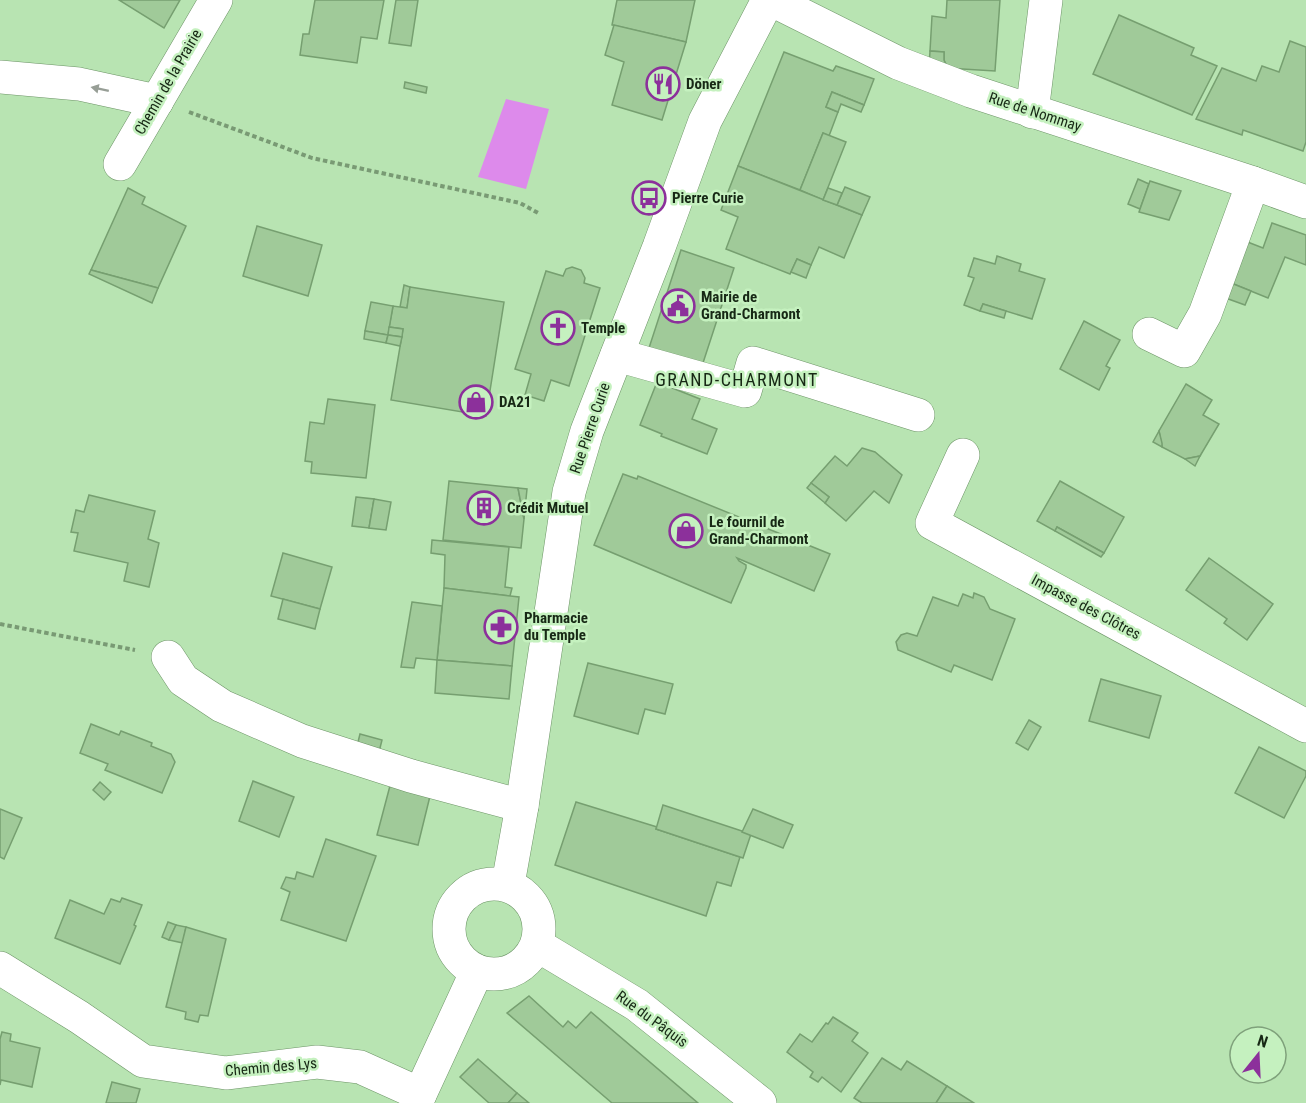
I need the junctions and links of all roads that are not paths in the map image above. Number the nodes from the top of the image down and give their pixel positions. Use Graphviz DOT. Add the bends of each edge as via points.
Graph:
graph roads {
  1 [pos="216,0"];
  2 [pos="770,0"];
  3 [pos="1046,0"];
  4 [pos="0,77"];
  5 [pos="157,101"];
  6 [pos="1032,112"];
  7 [pos="120,164"];
  8 [pos="1253,183"];
  9 [pos="1306,202"];
  10 [pos="1149,334"];
  11 [pos="617,355"];
  12 [pos="918,416"];
  13 [pos="963,455"];
  14 [pos="168,657"];
  15 [pos="1306,726"];
  16 [pos="522,806"];
  17 [pos="508,884"];
  18 [pos="537,945"];
  19 [pos="0,968"];
  20 [pos="477,971"];
  21 [pos="418,1098"];
  22 [pos="760,1103"];
  1 -- 5 [label="street, Chemin de la Prairie"];
  2 -- 6 [label="street, Rue de Nommay" via="898,63"];
  2 -- 11 [label="street, Rue Pierre Curie" via="705,121"];
  3 -- 6 [label="street"];
  5 -- 4 [label="street, one-way" via="79,84"];
  5 -- 7 [label="street, Chemin de la Prairie"];
  6 -- 8 [label="street, Rue de Nommay"];
  8 -- 9 [label="street, Rue de Nommay"];
  8 -- 10 [label="street" via="1205,314 1184,351"];
  11 -- 12 [label="street" via="745,391 753,363"];
  11 -- 16 [label="street, Rue Pierre Curie" via="587,431 569,492"];
  13 -- 15 [label="street, Impasse des Clôtres" via="932,523"];
  14 -- 16 [label="street" via="183,680 222,706 302,741"];
  16 -- 17 [label="street, Rue Pierre Curie"];
  17 -- 18 [label="street" via="529,898 540,921"];
  17 -- 20 [label="street" via="480,885 457,900 448,926 455,954"];
  18 -- 20 [label="street" via="523,964 501,974"];
  18 -- 22 [label="street, Rue du Pâquis" via="637,1005"];
  19 -- 21 [label="street, Chemin des Lys" via="143,1061 226,1072 317,1062 360,1067"];
  20 -- 21 [label="street"];
}
